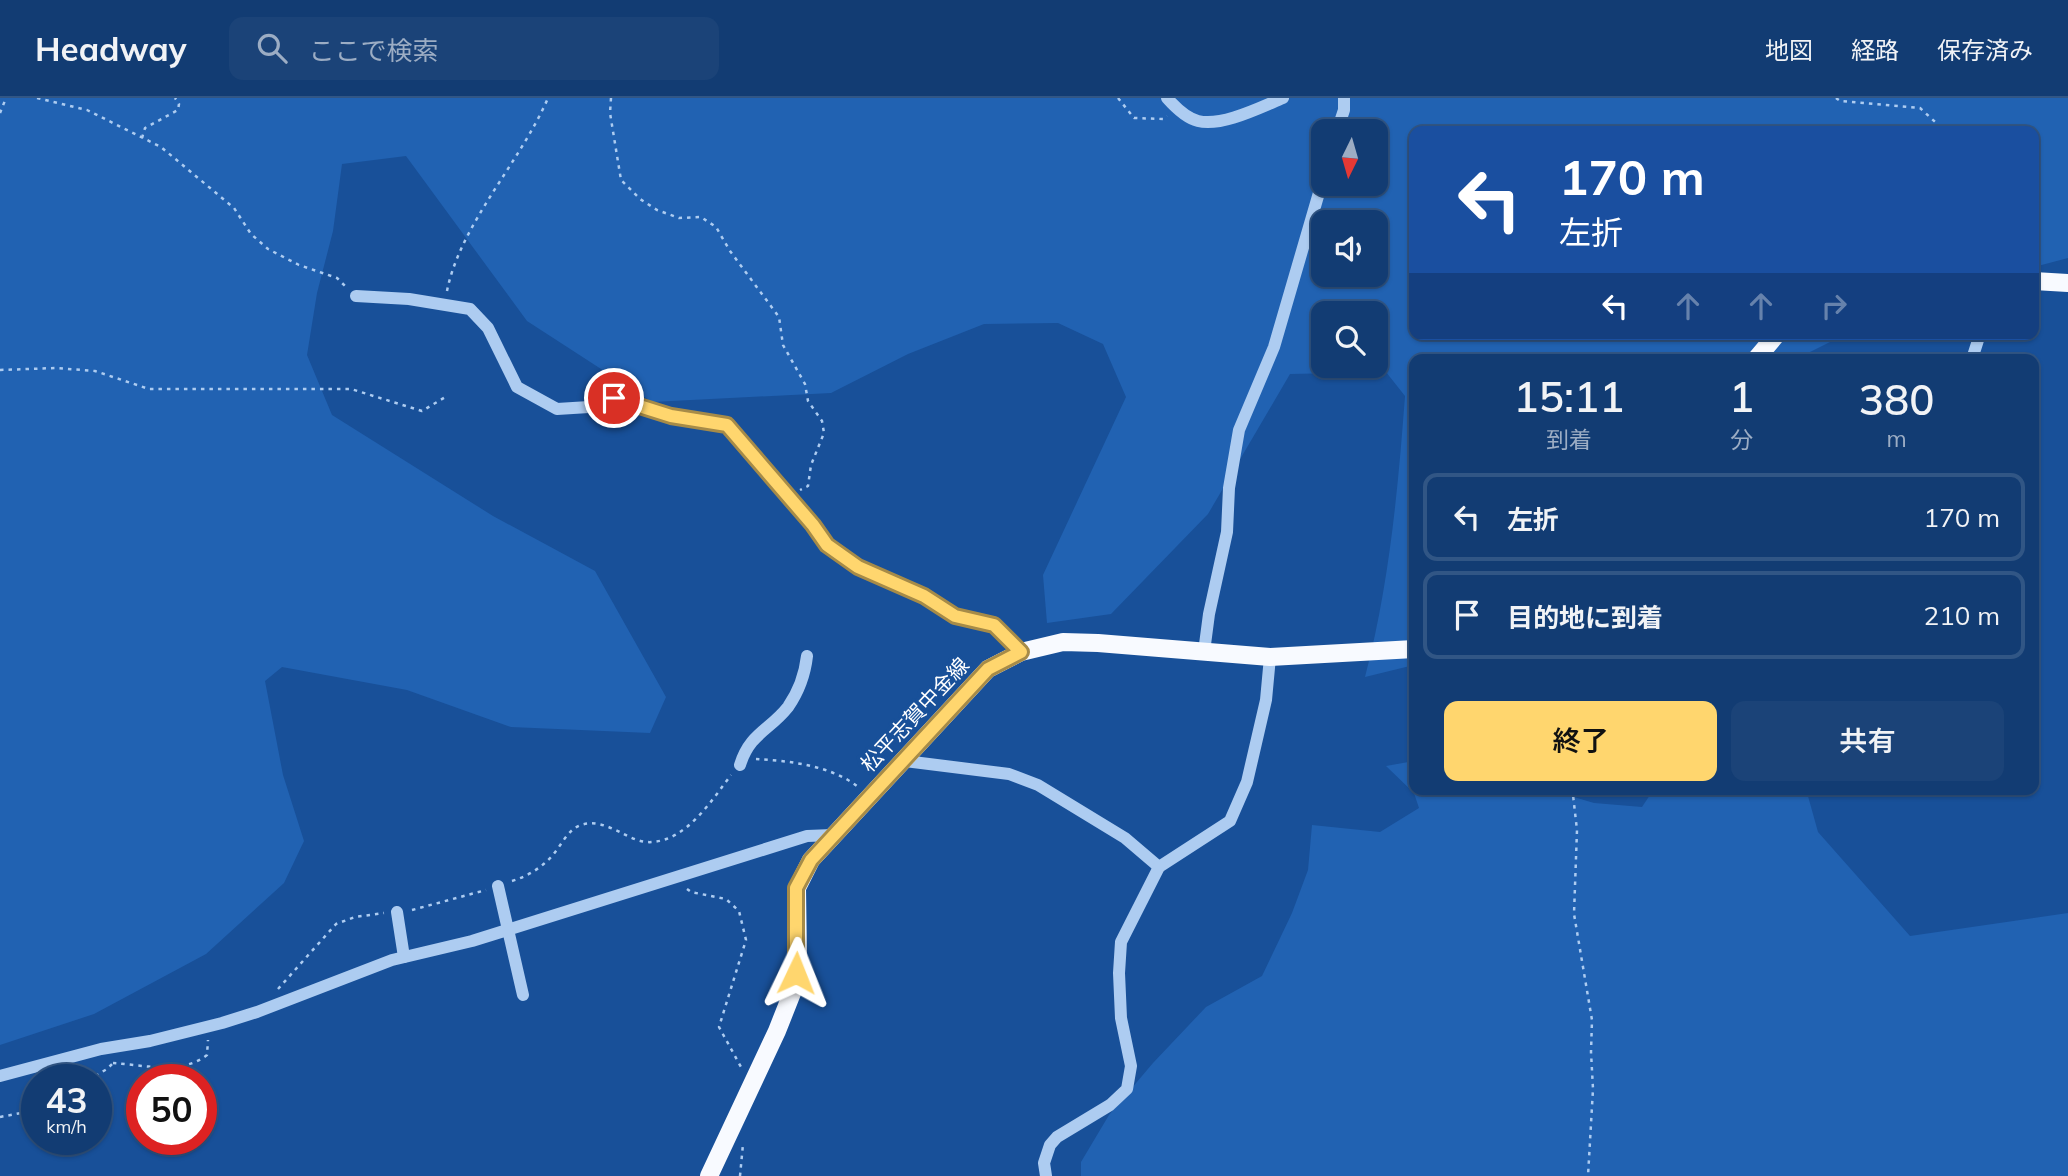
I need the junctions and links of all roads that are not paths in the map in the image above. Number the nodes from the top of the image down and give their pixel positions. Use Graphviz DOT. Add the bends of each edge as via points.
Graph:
graph roads {
  1 [pos="1167,98"];
  2 [pos="1283,98"];
  3 [pos="1344,98"];
  4 [pos="1341,119"];
  5 [pos="1318,196"];
  6 [pos="2039,281"];
  7 [pos="2068,283"];
  8 [pos="356,296"];
  9 [pos="1772,340"];
  10 [pos="1760,354"];
  11 [pos="1409,649"];
  12 [pos="1021,652"];
  13 [pos="1203,652"];
  14 [pos="807,656"];
  15 [pos="1270,657"];
  16 [pos="905,761"];
  17 [pos="740,765"];
  18 [pos="833,835"];
  19 [pos="1159,867"];
  20 [pos="498,886"];
  21 [pos="397,912"];
  22 [pos="510,930"];
  23 [pos="404,957"];
  24 [pos="523,995"];
  25 [pos="0,1076"];
  26 [pos="709,1176"];
  27 [pos="1045,1176"];
  1 -- 2 [label="street" via="1199,122 1233,119"];
  3 -- 4 [label="street"];
  5 -- 13 [label="street" via="1274,346 1239,430 1227,532"];
  6 -- 7 [label="main road"];
  8 -- 12 [label="street" via="470,309 488,328 517,387 557,410 589,407 614,398 671,416 727,425 827,545 858,567 924,596 955,616 994,625"];
  9 -- 10 [label="main road"];
  11 -- 15 [label="main road, 松平志賀中金線"];
  12 -- 13 [label="main road, 松平志賀中金線" via="1063,642"];
  12 -- 16 [label="main road, 松平志賀中金線" via="988,669"];
  13 -- 15 [label="main road, 松平志賀中金線"];
  14 -- 17 [label="street" via="804,677 788,706 745,747"];
  15 -- 19 [label="street" via="1266,700 1247,782 1230,821"];
  16 -- 18 [label="main road, 松平志賀中金線"];
  16 -- 19 [label="street" via="1009,774 1038,785 1125,838"];
  18 -- 22 [label="street" via="807,836"];
  18 -- 26 [label="main road, 松平志賀中金線" via="811,860 796,888 794,988"];
  19 -- 27 [label="street" via="1121,942 1121,1018 1131,1066 1126,1089 1110,1105 1057,1137 1044,1163"];
  20 -- 22 [label="street"];
  21 -- 23 [label="street"];
  22 -- 23 [label="street"];
  22 -- 24 [label="street"];
  23 -- 25 [label="street" via="257,1012"];
}
